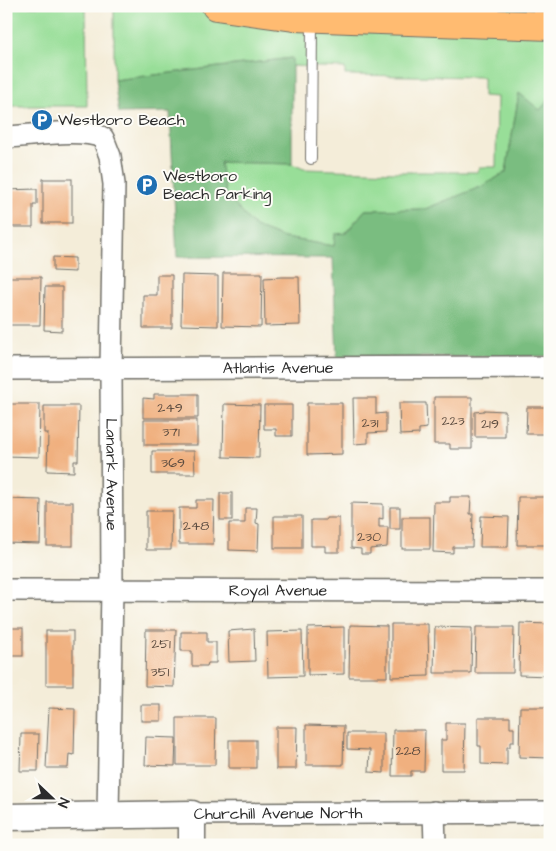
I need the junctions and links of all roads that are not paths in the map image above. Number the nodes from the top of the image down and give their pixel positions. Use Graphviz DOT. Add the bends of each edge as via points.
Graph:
graph roads {
  1 [pos="216,6"];
  2 [pos="312,12"];
  3 [pos="550,26"];
  4 [pos="6,137"];
  5 [pos="311,159"];
  6 [pos="550,367"];
  7 [pos="6,369"];
  8 [pos="112,369"];
  9 [pos="112,589"];
  10 [pos="6,590"];
  11 [pos="550,591"];
  12 [pos="434,812"];
  13 [pos="550,812"];
  14 [pos="108,814"];
  15 [pos="192,814"];
  16 [pos="6,817"];
  17 [pos="192,845"];
  18 [pos="435,845"];
  1 -- 2 [label="highway" via="294,17"];
  2 -- 3 [label="highway"];
  2 -- 5 [label="lane"];
  4 -- 8 [label="street, Lanark Avenue" via="87,133 103,138 110,156 114,184"];
  6 -- 8 [label="street, Atlantis Avenue"];
  7 -- 8 [label="street, Atlantis Avenue"];
  8 -- 9 [label="street, Lanark Avenue"];
  9 -- 10 [label="street, Royal Avenue"];
  9 -- 11 [label="street, Royal Avenue"];
  9 -- 14 [label="street, Lanark Avenue"];
  12 -- 13 [label="street, Churchill Avenue North"];
  12 -- 15 [label="street, Churchill Avenue North"];
  12 -- 18 [label="street"];
  14 -- 15 [label="street, Churchill Avenue North"];
  14 -- 16 [label="street, Churchill Avenue North"];
  15 -- 17 [label="street"];
}
